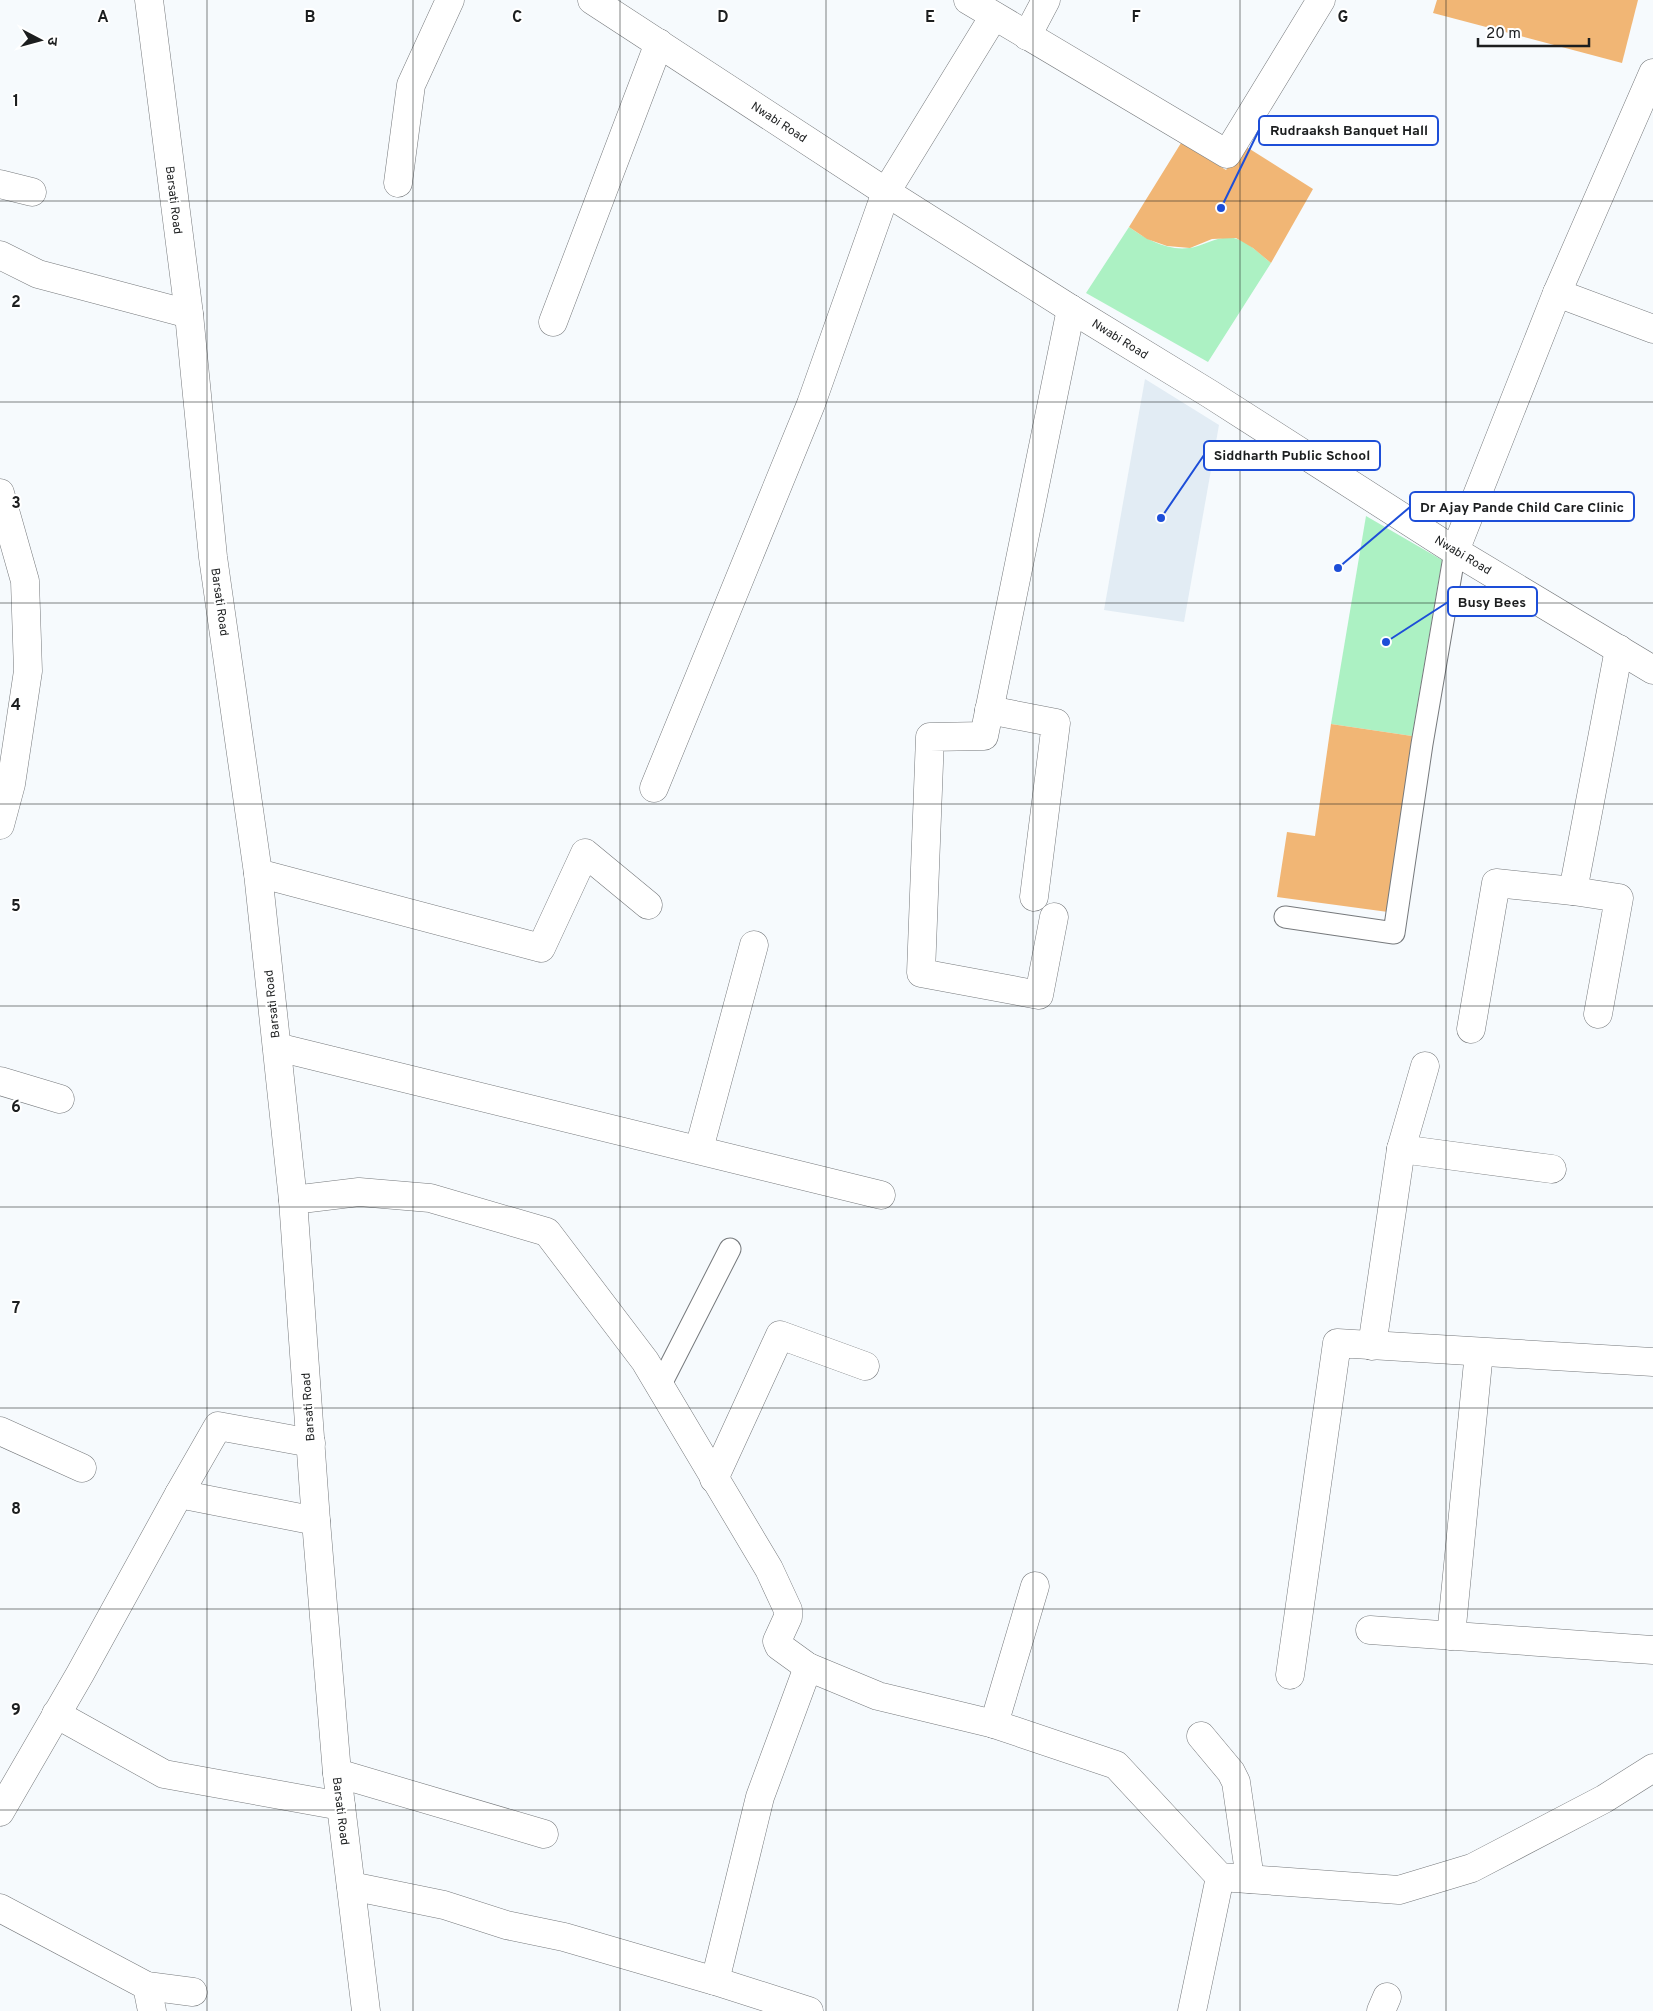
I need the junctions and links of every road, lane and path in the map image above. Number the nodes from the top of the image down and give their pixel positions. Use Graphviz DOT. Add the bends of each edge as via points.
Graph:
graph roads {
  1 [pos="149,0"];
  2 [pos="450,0"];
  3 [pos="592,0"];
  4 [pos="968,0"];
  5 [pos="1046,0"];
  6 [pos="1321,0"];
  7 [pos="994,16"];
  8 [pos="1027,36"];
  9 [pos="659,43"];
  10 [pos="1653,73"];
  11 [pos="398,183"];
  12 [pos="0,184"];
  13 [pos="32,192"];
  14 [pos="886,192"];
  15 [pos="0,255"];
  16 [pos="1557,293"];
  17 [pos="1071,309"];
  18 [pos="189,314"];
  19 [pos="553,322"];
  20 [pos="1653,329"];
  21 [pos="3,510"];
  22 [pos="1455,551"];
  23 [pos="1619,649"];
  24 [pos="1653,670"];
  25 [pos="989,710"];
  26 [pos="654,788"];
  27 [pos="0,825"];
  28 [pos="258,873"];
  29 [pos="1573,891"];
  30 [pos="1034,897"];
  31 [pos="648,905"];
  32 [pos="1285,916"];
  33 [pos="1054,917"];
  34 [pos="754,944"];
  35 [pos="1598,1014"];
  36 [pos="1470,1028"];
  37 [pos="277,1047"];
  38 [pos="1425,1066"];
  39 [pos="0,1081"];
  40 [pos="60,1100"];
  41 [pos="1401,1148"];
  42 [pos="699,1149"];
  43 [pos="1552,1169"];
  44 [pos="881,1195"];
  45 [pos="293,1200"];
  46 [pos="730,1249"];
  47 [pos="1372,1346"];
  48 [pos="1479,1352"];
  49 [pos="1653,1362"];
  50 [pos="864,1366"];
  51 [pos="660,1386"];
  52 [pos="0,1431"];
  53 [pos="311,1443"];
  54 [pos="82,1468"];
  55 [pos="714,1479"];
  56 [pos="179,1494"];
  57 [pos="316,1521"];
  58 [pos="1035,1586"];
  59 [pos="1370,1630"];
  60 [pos="1451,1636"];
  61 [pos="1653,1650"];
  62 [pos="808,1667"];
  63 [pos="1290,1676"];
  64 [pos="56,1714"];
  65 [pos="994,1724"];
  66 [pos="1201,1736"];
  67 [pos="1653,1768"];
  68 [pos="337,1773"];
  69 [pos="341,1806"];
  70 [pos="0,1812"];
  71 [pos="544,1834"];
  72 [pos="1220,1877"];
  73 [pos="1250,1879"];
  74 [pos="351,1886"];
  75 [pos="0,1908"];
  76 [pos="716,1981"];
  77 [pos="193,1992"];
  78 [pos="150,1999"];
  79 [pos="366,2011"];
  80 [pos="809,2011"];
  81 [pos="1192,2011"];
  1 -- 18 [label="street, Barsati Road"];
  2 -- 11 [label="street" via="410,85"];
  3 -- 9 [label="street, Nwabi Road"];
  4 -- 7 [label="street"];
  5 -- 8 [label="street"];
  6 -- 8 [label="street" via="1227,154"];
  7 -- 8 [label="street"];
  7 -- 14 [label="street"];
  9 -- 14 [label="street, Nwabi Road"];
  9 -- 19 [label="street"];
  10 -- 16 [label="street"];
  12 -- 13 [label="street"];
  14 -- 17 [label="street, Nwabi Road"];
  14 -- 26 [label="street" via="810,404"];
  15 -- 18 [label="street" via="38,274"];
  16 -- 20 [label="street"];
  16 -- 22 [label="street"];
  17 -- 22 [label="street, Nwabi Road"];
  17 -- 25 [label="street"];
  18 -- 28 [label="street, Barsati Road" via="213,557"];
  21 -- 27 [label="street" via="25,581 28,671 12,784"];
  22 -- 23 [label="street, Nwabi Road"];
  22 -- 32 [label="lane" via="1394,933"];
  23 -- 24 [label="street, Nwabi Road"];
  23 -- 29 [label="street"];
  25 -- 30 [label="street" via="1056,723"];
  25 -- 33 [label="street" via="984,736 930,737 921,973 1039,995"];
  28 -- 31 [label="street" via="541,948 585,853"];
  28 -- 37 [label="street, Barsati Road"];
  29 -- 35 [label="street" via="1619,898"];
  29 -- 36 [label="street" via="1496,883"];
  34 -- 42 [label="street"];
  37 -- 42 [label="street"];
  37 -- 45 [label="street, Barsati Road"];
  38 -- 41 [label="street"];
  39 -- 40 [label="street"];
  41 -- 43 [label="street"];
  41 -- 47 [label="street"];
  42 -- 44 [label="street"];
  45 -- 51 [label="street" via="359,1192 430,1198 547,1232 646,1361"];
  45 -- 53 [label="street, Barsati Road"];
  46 -- 51 [label="lane"];
  47 -- 48 [label="street"];
  47 -- 63 [label="street" via="1337,1343"];
  48 -- 49 [label="street"];
  48 -- 60 [label="street"];
  50 -- 55 [label="street" via="780,1335"];
  51 -- 55 [label="street"];
  52 -- 54 [label="street"];
  53 -- 56 [label="street" via="218,1426"];
  53 -- 57 [label="street, Barsati Road"];
  55 -- 62 [label="street" via="769,1569 788,1610 777,1641 779,1646"];
  56 -- 57 [label="street"];
  56 -- 64 [label="street"];
  57 -- 68 [label="street, Barsati Road"];
  58 -- 65 [label="street"];
  59 -- 60 [label="street"];
  60 -- 61 [label="street"];
  62 -- 65 [label="street" via="878,1696"];
  62 -- 76 [label="street" via="760,1797"];
  64 -- 69 [label="street" via="164,1774"];
  64 -- 70 [label="street"];
  65 -- 72 [label="street" via="1116,1765"];
  66 -- 73 [label="street" via="1236,1782"];
  67 -- 73 [label="street" via="1604,1799 1472,1868 1399,1890"];
  68 -- 69 [label="street, Barsati Road"];
  68 -- 71 [label="street"];
  69 -- 74 [label="street, Barsati Road"];
  72 -- 73 [label="street"];
  72 -- 81 [label="street"];
  74 -- 76 [label="street" via="444,1905 506,1925 564,1937"];
  74 -- 79 [label="street, Barsati Road"];
  75 -- 78 [label="street"];
  76 -- 80 [label="street"];
  77 -- 78 [label="street"];
}
